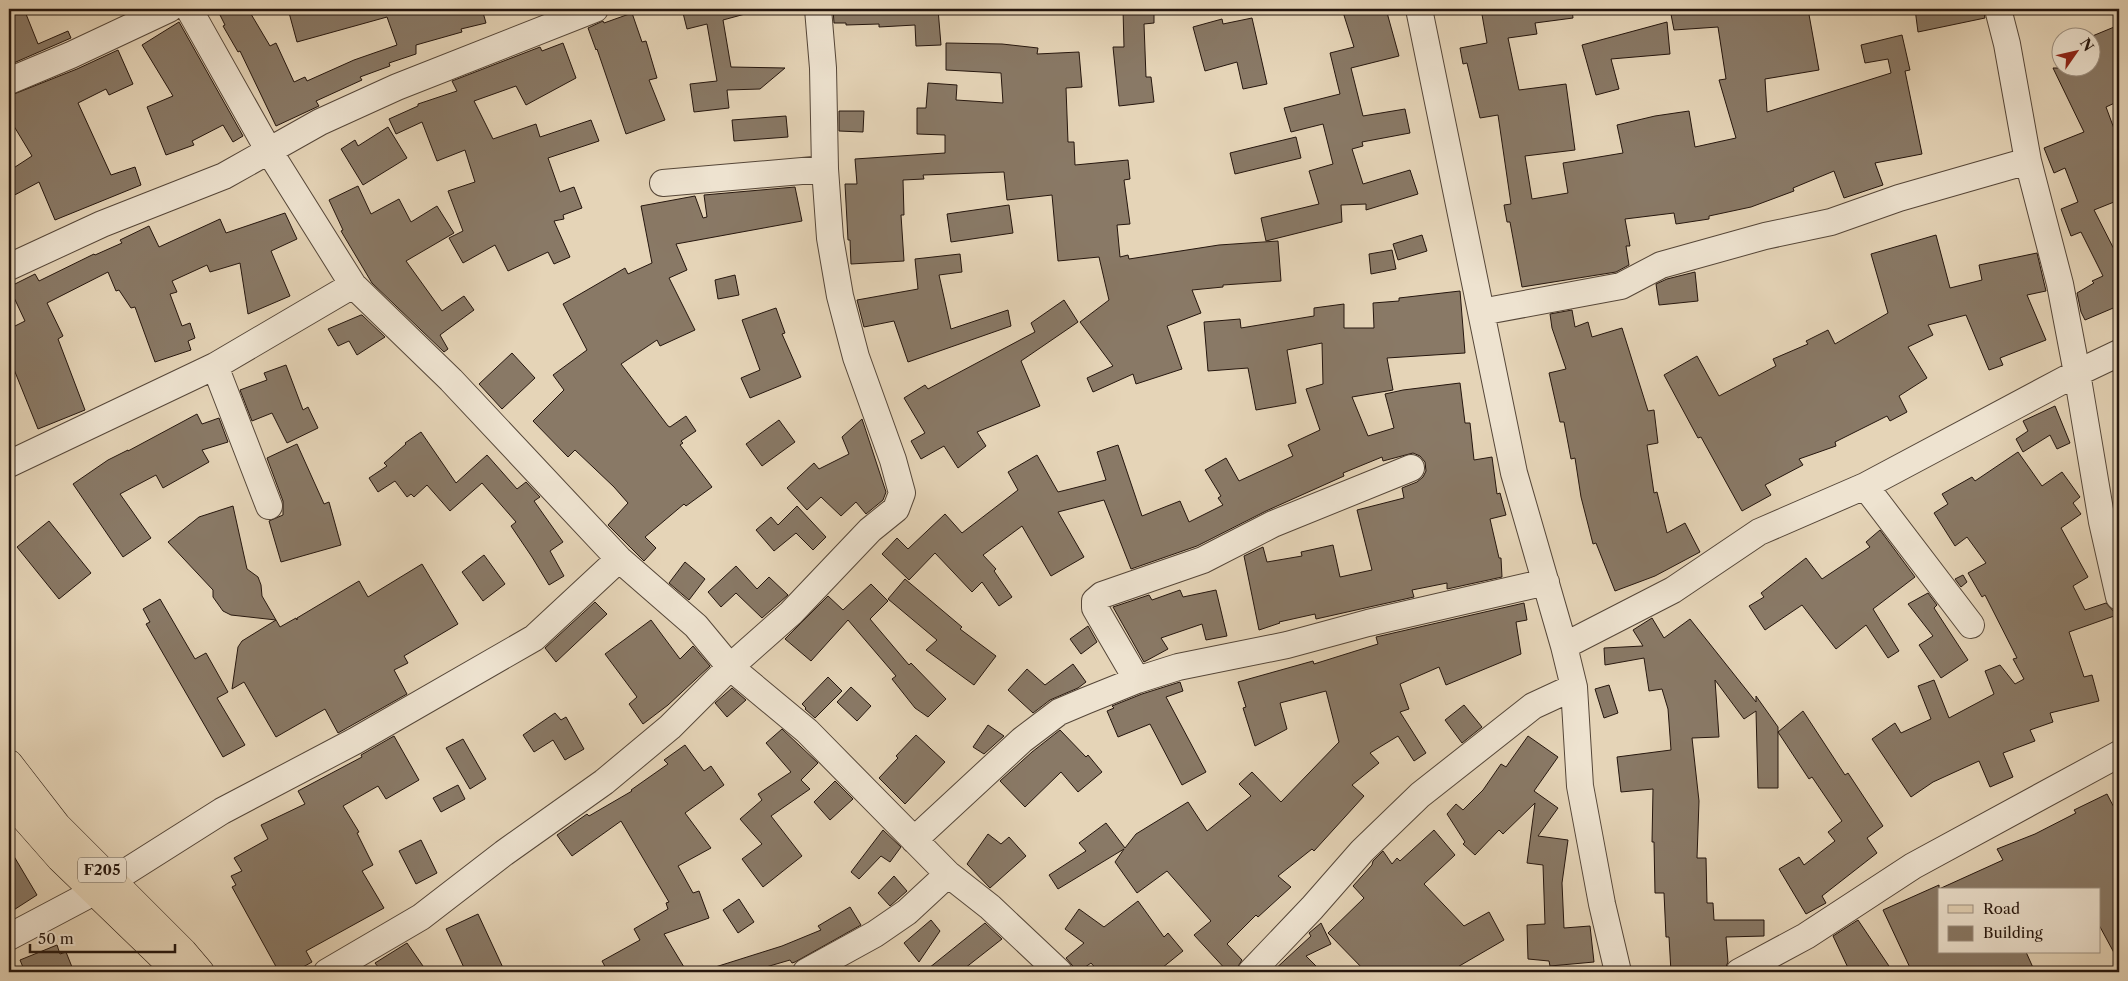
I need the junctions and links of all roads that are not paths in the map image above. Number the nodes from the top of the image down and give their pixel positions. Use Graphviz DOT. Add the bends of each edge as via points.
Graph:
graph roads {
  1 [pos="170,9"];
  2 [pos="189,9"];
  3 [pos="595,9"];
  4 [pos="818,9"];
  5 [pos="1419,9"];
  6 [pos="1998,9"];
  7 [pos="9,81"];
  8 [pos="269,151"];
  9 [pos="2028,161"];
  10 [pos="825,169"];
  11 [pos="663,183"];
  12 [pos="9,267"];
  13 [pos="353,284"];
  14 [pos="1481,312"];
  15 [pos="2119,352"];
  16 [pos="215,366"];
  17 [pos="2077,372"];
  18 [pos="9,464"];
  19 [pos="1411,468"];
  20 [pos="1865,486"];
  21 [pos="269,506"];
  22 [pos="619,559"];
  23 [pos="1546,582"];
  24 [pos="2119,597"];
  25 [pos="1971,625"];
  26 [pos="1564,646"];
  27 [pos="730,667"];
  28 [pos="1137,680"];
  29 [pos="1574,687"];
  30 [pos="2119,754"];
  31 [pos="9,764"];
  32 [pos="9,797"];
  33 [pos="914,840"];
  34 [pos="948,874"];
  35 [pos="104,886"];
  36 [pos="9,937"];
  37 [pos="179,972"];
  38 [pos="200,972"];
  39 [pos="327,972"];
  40 [pos="806,972"];
  41 [pos="1059,972"];
  42 [pos="1251,972"];
  43 [pos="1618,972"];
  44 [pos="1739,972"];
  1 -- 7 [label="street"];
  2 -- 8 [label="street"];
  3 -- 8 [label="street" via="397,87 320,122"];
  4 -- 10 [label="street"];
  5 -- 14 [label="street"];
  6 -- 9 [label="street"];
  8 -- 12 [label="street" via="224,176 102,224"];
  8 -- 13 [label="street"];
  9 -- 14 [label="street" via="1899,198 1831,222 1765,236 1661,265 1621,286"];
  9 -- 17 [label="street" via="2060,284"];
  10 -- 11 [label="street"];
  10 -- 27 [label="street" via="830,238 840,296 856,356 902,493 896,509 870,530 790,613"];
  13 -- 16 [label="street"];
  13 -- 22 [label="street" via="451,380"];
  14 -- 23 [label="street" via="1514,473"];
  15 -- 17 [label="street"];
  16 -- 18 [label="street"];
  16 -- 21 [label="street"];
  17 -- 20 [label="street"];
  17 -- 24 [label="street" via="2102,522"];
  19 -- 28 [label="street" via="1273,524 1203,560 1102,595 1095,601 1095,608"];
  20 -- 25 [label="street"];
  20 -- 26 [label="street" via="1759,532 1673,590"];
  22 -- 27 [label="street" via="696,626"];
  22 -- 35 [label="street" via="534,638 355,741 222,811"];
  23 -- 26 [label="street"];
  23 -- 28 [label="street" via="1287,645 1178,667"];
  26 -- 29 [label="street"];
  27 -- 33 [label="street" via="807,732"];
  27 -- 39 [label="street" via="670,727 604,782 421,917"];
  28 -- 33 [label="street" via="1060,712 1022,740"];
  29 -- 42 [label="street" via="1533,706 1420,795 1362,851"];
  29 -- 43 [label="street" via="1580,786"];
  30 -- 44 [label="street" via="1913,866 1806,936"];
  31 -- 35 [label="main road, F205"];
  32 -- 35 [label="main road, F205" via="39,835"];
  33 -- 34 [label="street"];
  34 -- 40 [label="street" via="907,912 875,934"];
  34 -- 41 [label="street" via="990,907"];
  35 -- 36 [label="street"];
  35 -- 37 [label="main road, F205"];
  35 -- 38 [label="main road, F205" via="183,952"];
}
